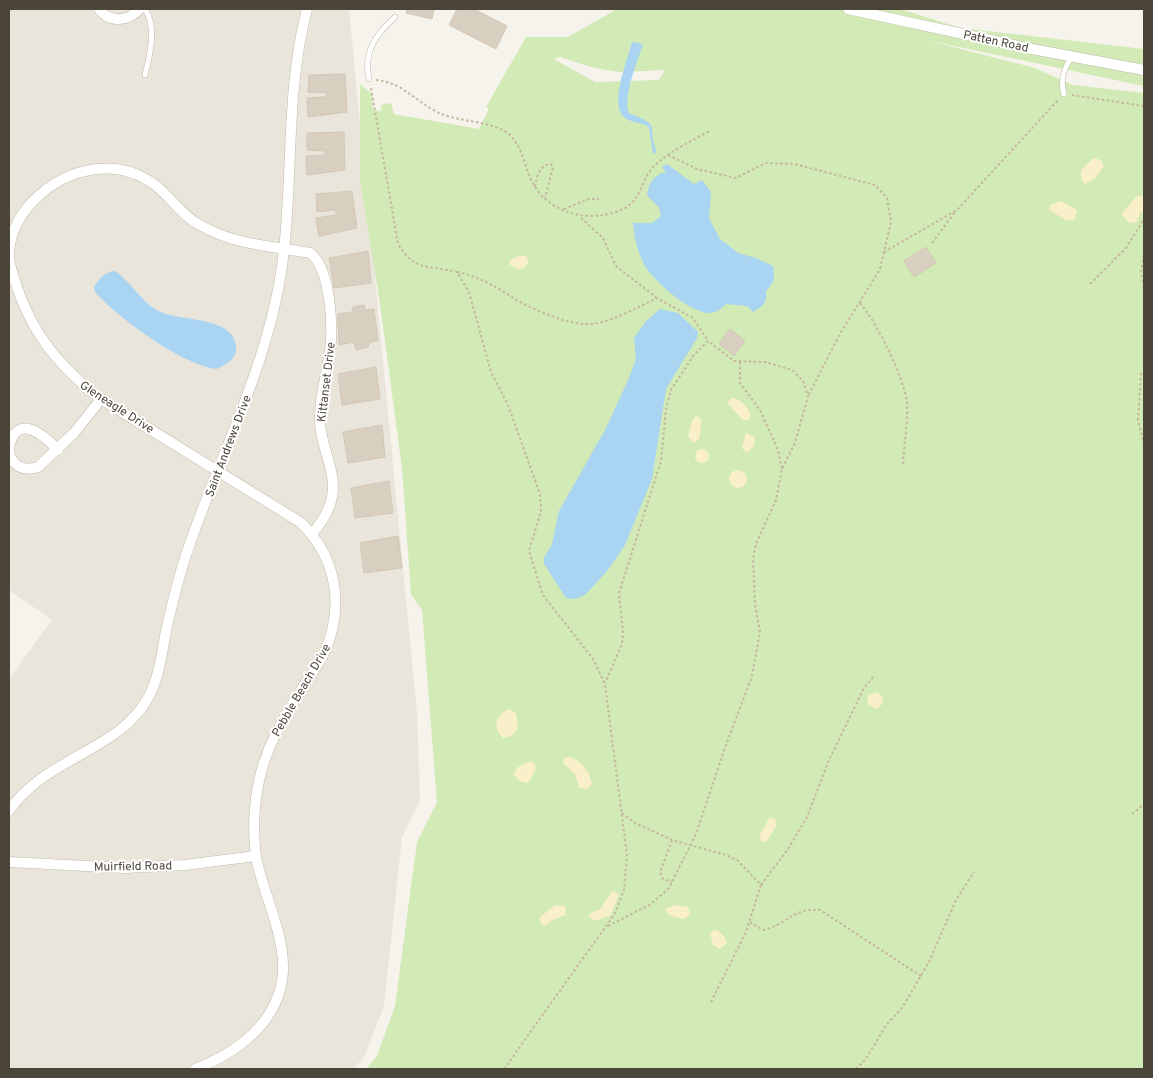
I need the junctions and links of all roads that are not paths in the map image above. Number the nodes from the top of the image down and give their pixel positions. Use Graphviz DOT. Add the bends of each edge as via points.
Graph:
graph roads {
  1 [pos="99,9"];
  2 [pos="140,9"];
  3 [pos="145,9"];
  4 [pos="307,9"];
  5 [pos="848,9"];
  6 [pos="395,17"];
  7 [pos="1072,57"];
  8 [pos="1144,70"];
  9 [pos="144,75"];
  10 [pos="369,80"];
  11 [pos="1064,94"];
  12 [pos="284,250"];
  13 [pos="101,399"];
  14 [pos="9,449"];
  15 [pos="58,450"];
  16 [pos="218,470"];
  17 [pos="312,534"];
  18 [pos="9,811"];
  19 [pos="256,856"];
  20 [pos="9,862"];
  21 [pos="195,1069"];
  1 -- 2 [label="street" via="118,19 134,15"];
  3 -- 9 [label="lane" via="151,52"];
  4 -- 12 [label="street, Saint Andrews Drive" via="293,80"];
  5 -- 7 [label="street, Patten Road"];
  6 -- 10 [label="lane" via="382,29 368,54"];
  7 -- 8 [label="street, Patten Road"];
  7 -- 11 [label="lane" via="1065,66"];
  12 -- 13 [label="street, Gleneagle Drive" via="228,238 198,224 155,185 127,171 97,168 73,174 44,189 23,212 14,228 10,263 20,299 35,330 59,364"];
  12 -- 16 [label="street, Saint Andrews Drive" via="260,359"];
  12 -- 17 [label="street, Kittanset Drive" via="314,256 328,296 331,337 320,423 333,489 329,509"];
  13 -- 15 [label="street"];
  13 -- 16 [label="street, Gleneagle Drive"];
  14 -- 15 [label="street" via="13,462 32,469"];
  14 -- 15 [label="street" via="14,436 31,429 43,434"];
  16 -- 17 [label="street, Pebble Beach Drive" via="287,513"];
  16 -- 18 [label="street, Saint Andrews Drive" via="188,550 156,679 138,715 45,774 18,796"];
  17 -- 19 [label="street, Pebble Beach Drive" via="333,577 334,624 323,656 284,716 268,749 257,796"];
  19 -- 20 [label="street, Muirfield Road" via="125,868"];
  19 -- 21 [label="street, Pebble Beach Drive" via="282,959 279,992 265,1020 244,1042"];
}
